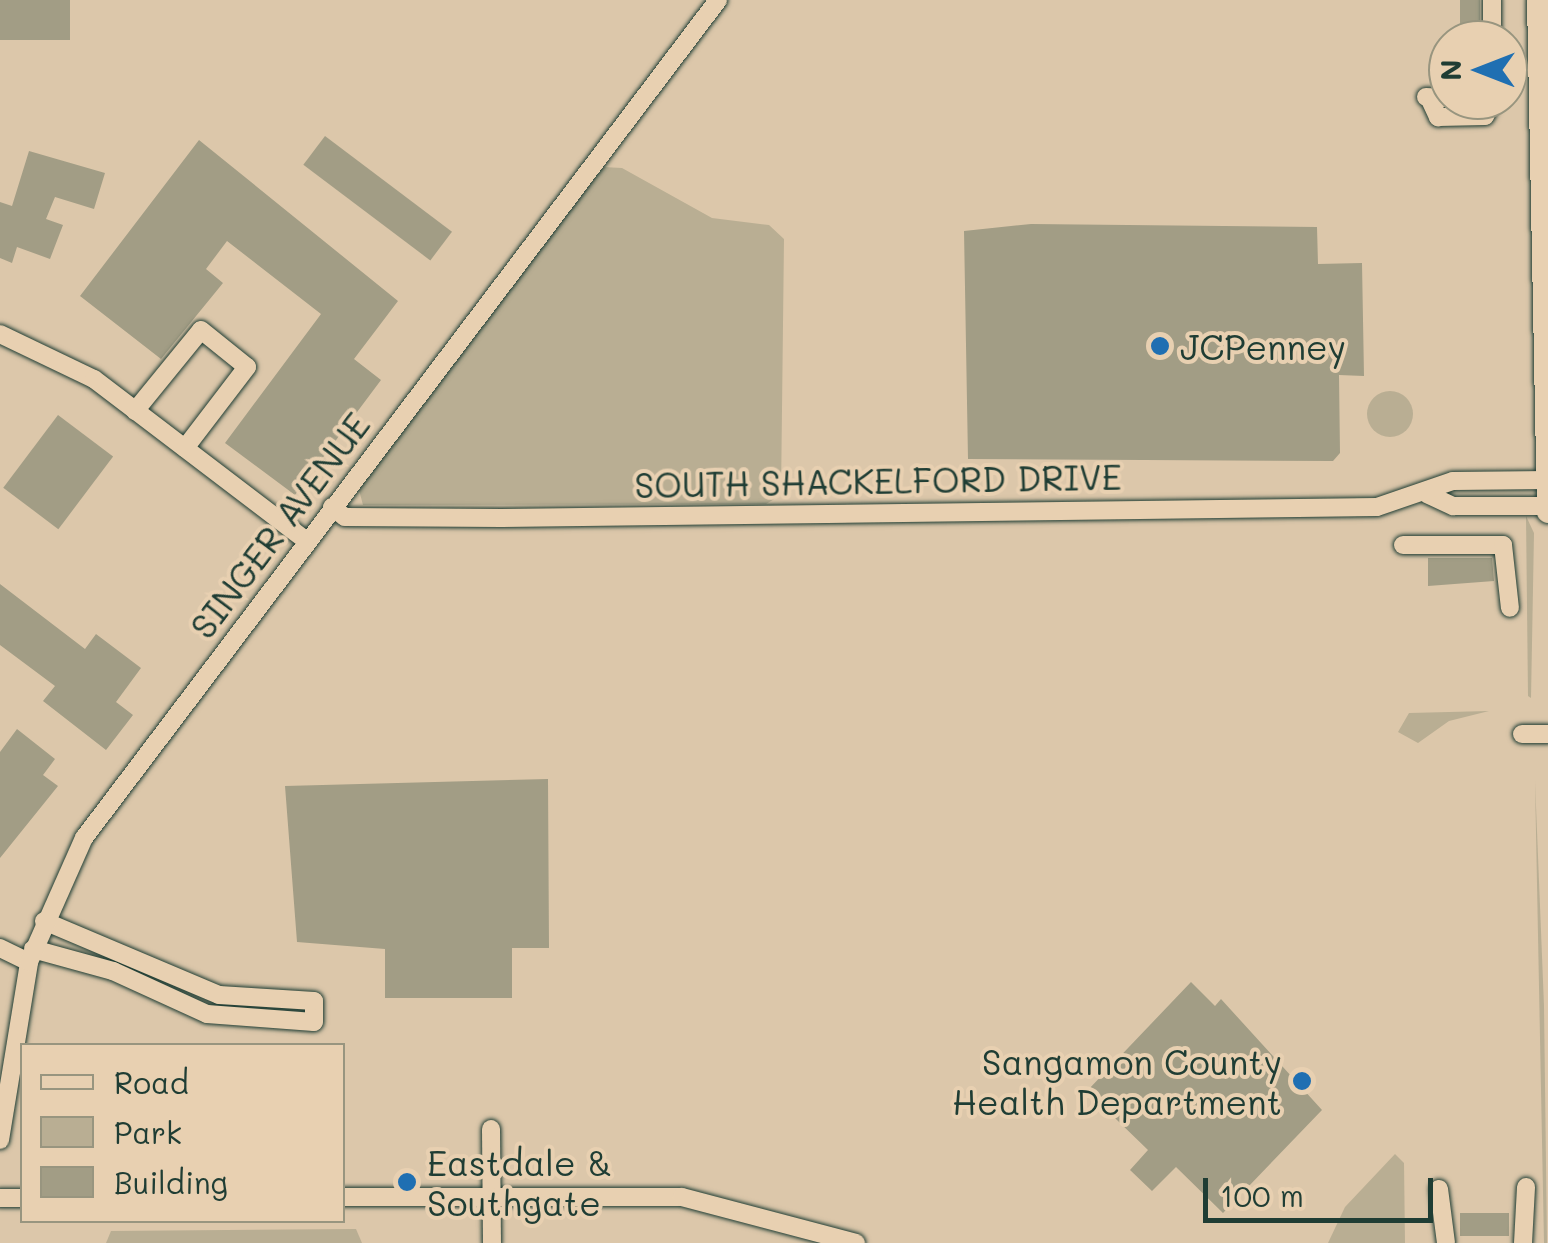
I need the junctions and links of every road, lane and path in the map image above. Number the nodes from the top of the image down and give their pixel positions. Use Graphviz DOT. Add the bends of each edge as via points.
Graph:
graph roads {
  1 [pos="718,0"];
  2 [pos="1538,0"];
  3 [pos="0,334"];
  4 [pos="134,410"];
  5 [pos="185,448"];
  6 [pos="1546,480"];
  7 [pos="1427,494"];
  8 [pos="332,507"];
  9 [pos="1546,508"];
  10 [pos="307,542"];
  11 [pos="1403,545"];
  12 [pos="1510,608"];
  13 [pos="1522,734"];
  14 [pos="1548,734"];
  15 [pos="44,921"];
  16 [pos="0,948"];
  17 [pos="31,956"];
  18 [pos="491,1128"];
  19 [pos="0,1140"];
  20 [pos="1526,1187"];
  21 [pos="1439,1189"];
  22 [pos="492,1196"];
  23 [pos="345,1197"];
  24 [pos="492,1243"];
  25 [pos="856,1243"];
  26 [pos="1446,1243"];
  27 [pos="1524,1243"];
  1 -- 8 [label="street, SINGER AVENUE"];
  2 -- 6 [label="main road"];
  3 -- 4 [label="street" via="94,379"];
  4 -- 5 [label="street"];
  4 -- 5 [label="street" via="201,330 247,367"];
  5 -- 10 [label="street"];
  6 -- 7 [label="street, SOUTH SHACKELFORD DRIVE" via="1453,481"];
  6 -- 9 [label="main road"];
  7 -- 8 [label="street, SOUTH SHACKELFORD DRIVE" via="1310,508 466,518 344,517"];
  7 -- 9 [label="street, SOUTH SHACKELFORD DRIVE" via="1453,506"];
  8 -- 10 [label="street, SINGER AVENUE"];
  10 -- 15 [label="street, SINGER AVENUE" via="108,801"];
  11 -- 12 [label="street" via="1503,545"];
  13 -- 14 [label="street"];
  15 -- 17 [label="street, SINGER AVENUE"];
  15 -- 17 [label="street" via="219,995 314,1002 314,1022 207,1014 128,976"];
  16 -- 17 [label="street"];
  17 -- 19 [label="street, SINGER AVENUE"];
  18 -- 22 [label="street"];
  20 -- 27 [label="street"];
  21 -- 26 [label="street"];
  22 -- 23 [label="street"];
  22 -- 24 [label="street"];
  22 -- 25 [label="street" via="682,1197"];
}
